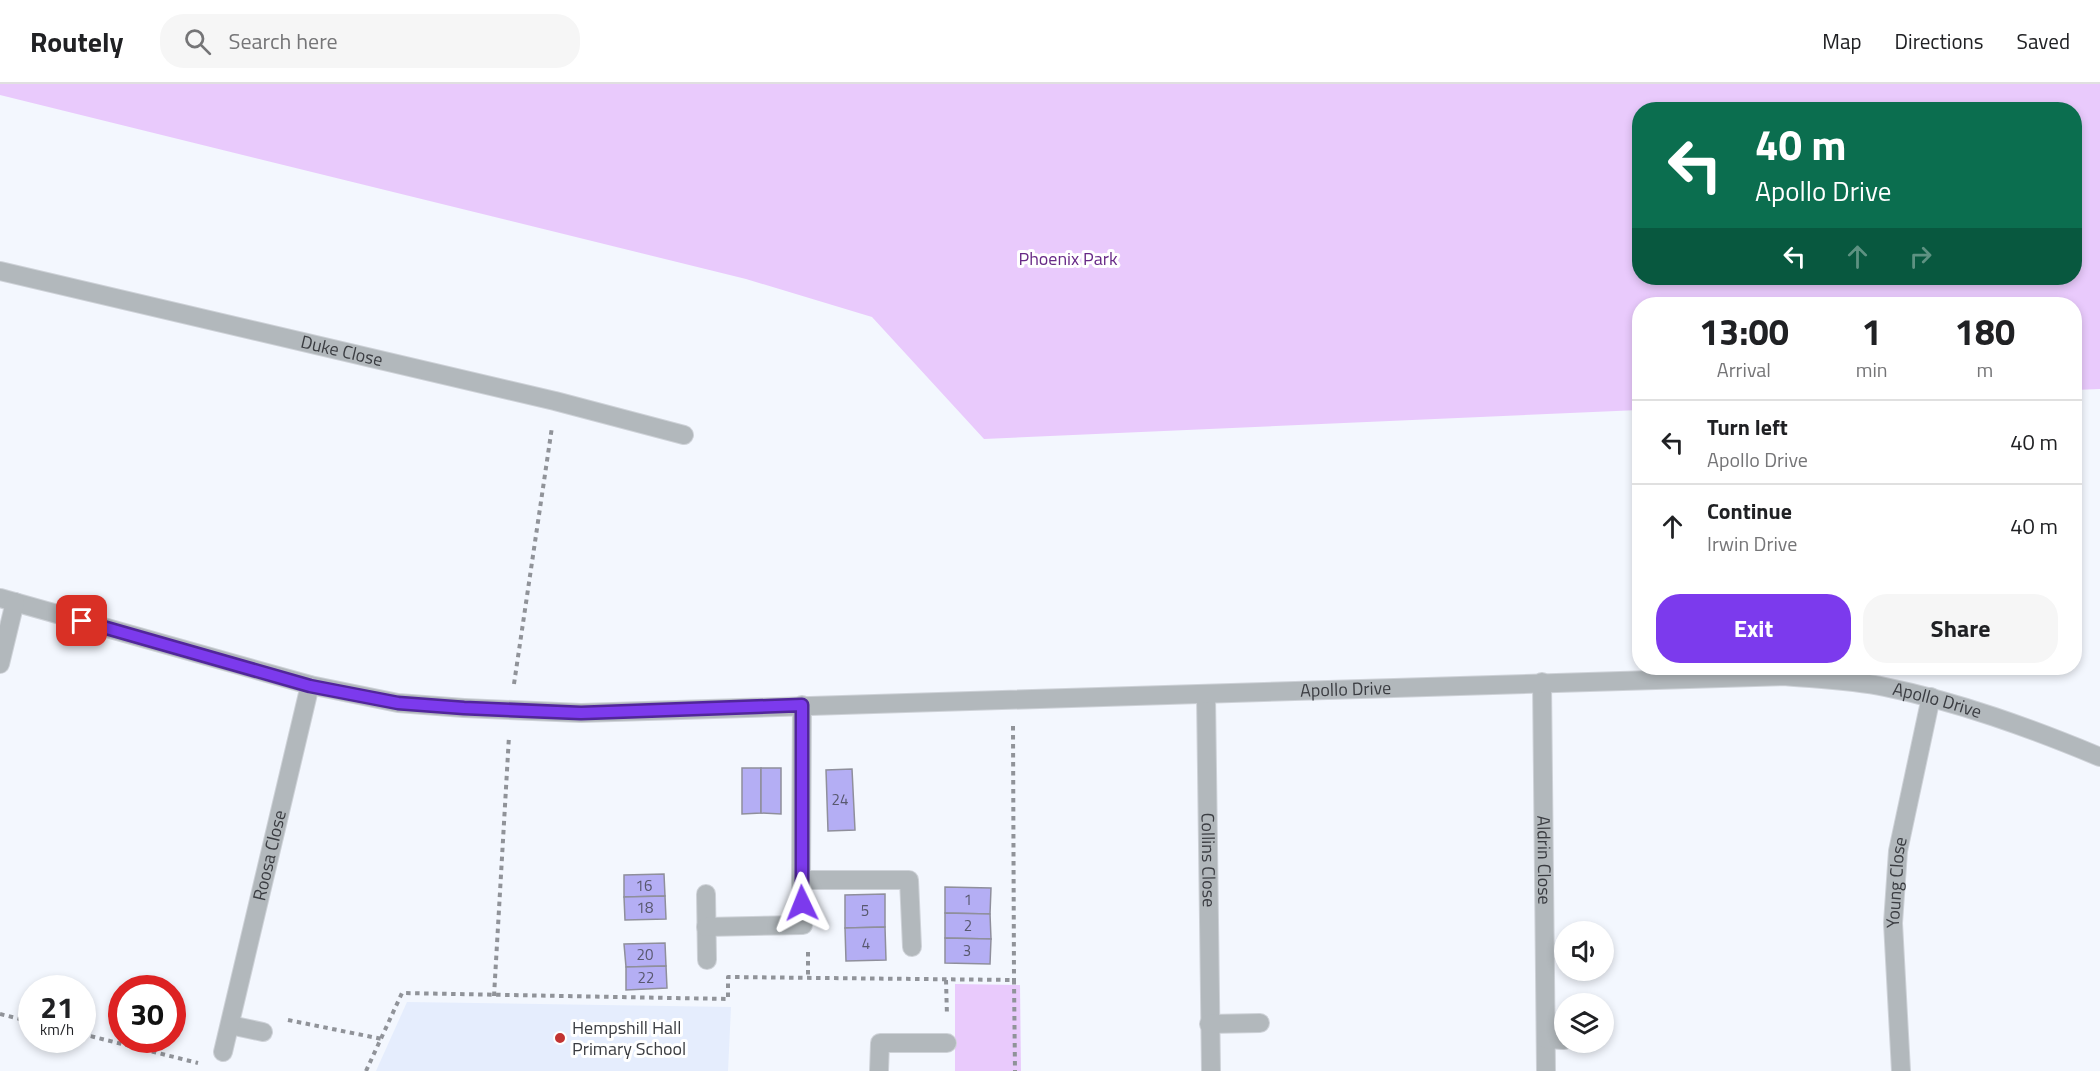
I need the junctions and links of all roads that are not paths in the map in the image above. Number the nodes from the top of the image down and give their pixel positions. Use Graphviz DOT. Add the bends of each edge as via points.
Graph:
graph roads {
  1 [pos="0,271"];
  2 [pos="684,435"];
  3 [pos="7,600"];
  4 [pos="0,664"];
  5 [pos="1542,682"];
  6 [pos="310,686"];
  7 [pos="1206,694"];
  8 [pos="1931,697"];
  9 [pos="802,705"];
  10 [pos="2100,756"];
  11 [pos="801,880"];
  12 [pos="706,894"];
  13 [pos="706,927"];
  14 [pos="912,947"];
  15 [pos="707,960"];
  16 [pos="1260,1023"];
  17 [pos="1209,1024"];
  18 [pos="230,1025"];
  19 [pos="263,1032"];
  20 [pos="1546,1039"];
  21 [pos="1554,1039"];
  22 [pos="947,1043"];
  23 [pos="223,1052"];
  24 [pos="879,1071"];
  25 [pos="1211,1071"];
  26 [pos="1546,1071"];
  27 [pos="1901,1071"];
  1 -- 2 [label="street, Duke Close"];
  3 -- 4 [label="street"];
  3 -- 6 [label="street, Apollo Drive"];
  5 -- 7 [label="street, Apollo Drive"];
  5 -- 8 [label="street, Apollo Drive" via="1784,676 1882,686"];
  5 -- 20 [label="street, Aldrin Close"];
  6 -- 9 [label="street, Apollo Drive, bridge" via="398,703 581,713"];
  6 -- 18 [label="street, Roosa Close"];
  7 -- 9 [label="street, Apollo Drive"];
  7 -- 17 [label="street, Collins Close"];
  8 -- 10 [label="street, Apollo Drive" via="2034,729"];
  8 -- 27 [label="street, Young Close" via="1898,851 1893,923"];
  9 -- 11 [label="street"];
  11 -- 13 [label="street" via="803,925"];
  11 -- 14 [label="street" via="909,880"];
  12 -- 13 [label="street"];
  13 -- 15 [label="street"];
  16 -- 17 [label="street"];
  17 -- 25 [label="street, Collins Close"];
  18 -- 19 [label="street"];
  18 -- 23 [label="street, Roosa Close"];
  20 -- 21 [label="street"];
  20 -- 26 [label="street, Aldrin Close"];
  22 -- 24 [label="street" via="880,1043"];
}
